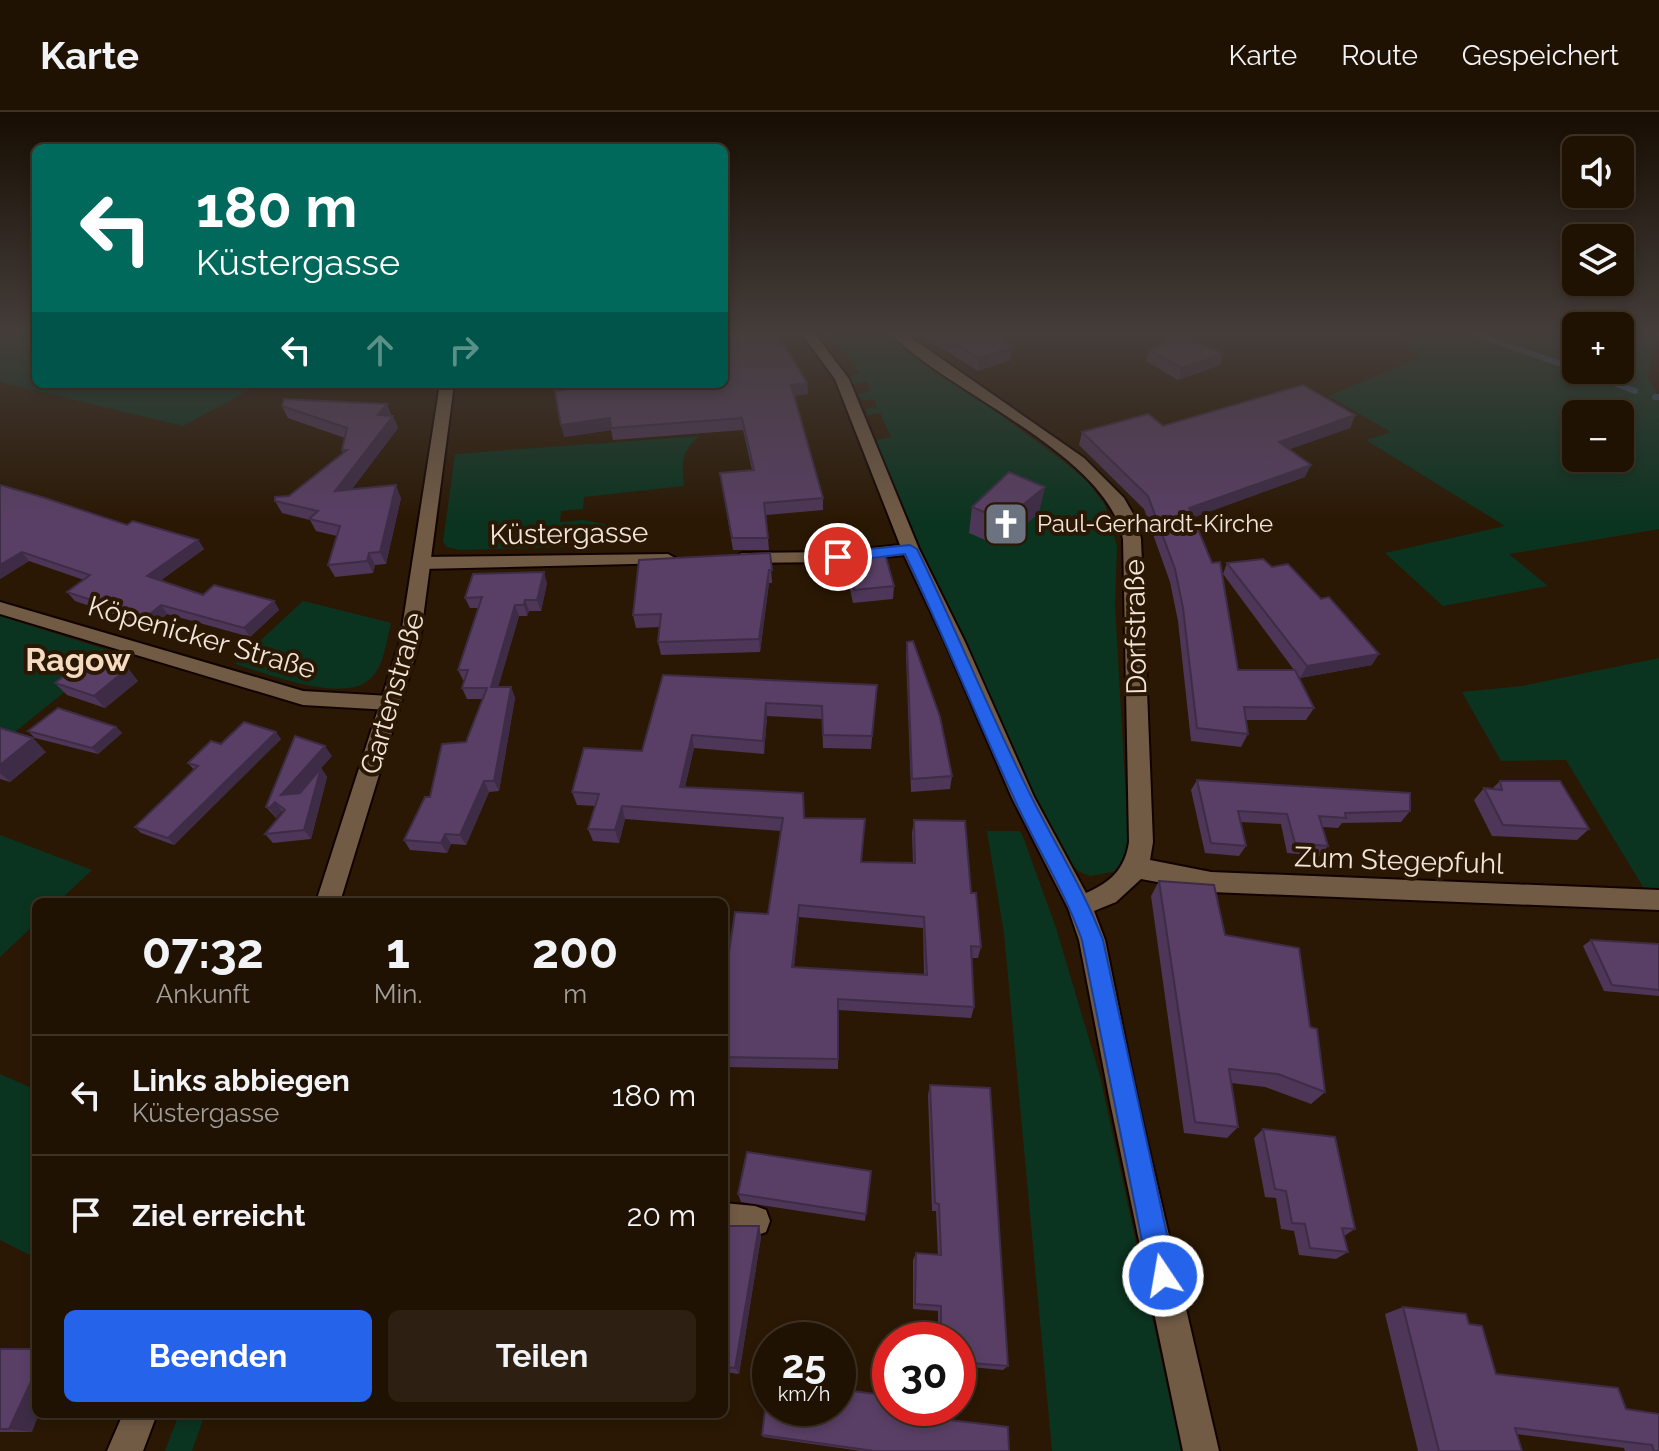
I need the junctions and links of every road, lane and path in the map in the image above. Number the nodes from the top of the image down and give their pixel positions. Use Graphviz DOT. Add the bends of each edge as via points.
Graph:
graph roads {
  1 [pos="445,396"];
  2 [pos="849,396"];
  3 [pos="986,396"];
  4 [pos="910,549"];
  5 [pos="683,559"];
  6 [pos="730,559"];
  7 [pos="421,563"];
  8 [pos="0,608"];
  9 [pos="390,703"];
  10 [pos="1137,868"];
  11 [pos="329,898"];
  12 [pos="1659,900"];
  13 [pos="1080,906"];
  14 [pos="728,1218"];
  15 [pos="755,1221"];
  16 [pos="138,1418"];
  17 [pos="125,1451"];
  18 [pos="1201,1451"];
  1 -- 7 [label="street, Gartenstraße"];
  2 -- 4 [label="street"];
  3 -- 10 [label="street, Dorfstraße" via="1078,461 1128,519 1141,842"];
  4 -- 6 [label="street"];
  4 -- 13 [label="street" via="1023,798"];
  5 -- 7 [label="street, Küstergasse"];
  7 -- 9 [label="street, Gartenstraße" via="410,641"];
  8 -- 9 [label="street, Köpenicker Straße" via="303,698"];
  9 -- 11 [label="street, Gartenstraße"];
  10 -- 12 [label="street, Zum Stegepfuhl" via="1211,882"];
  10 -- 13 [label="street" via="1107,895"];
  13 -- 18 [label="street" via="1092,940"];
  14 -- 15 [label="street"];
  16 -- 17 [label="street"];
}
